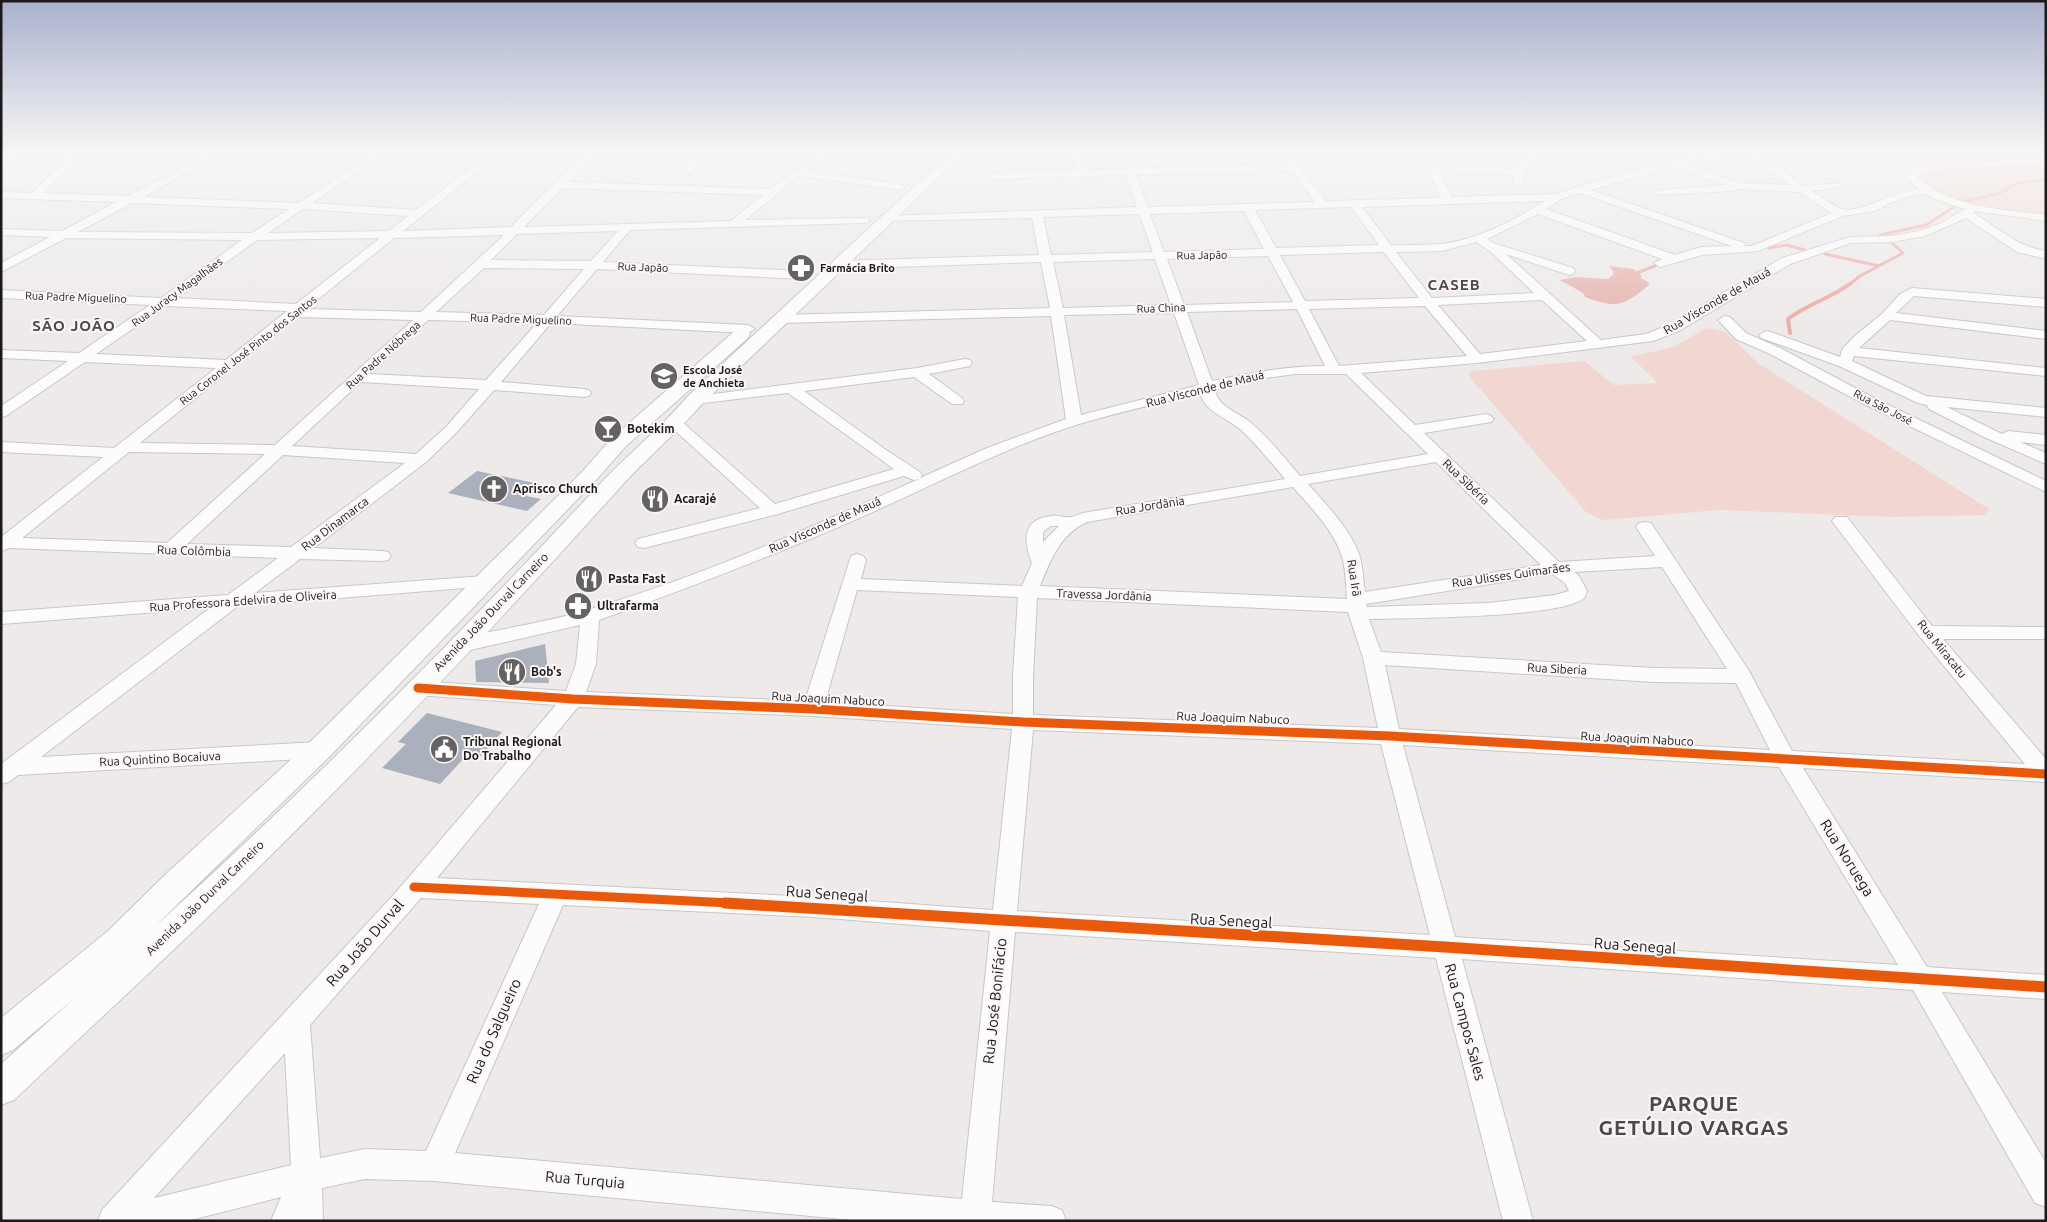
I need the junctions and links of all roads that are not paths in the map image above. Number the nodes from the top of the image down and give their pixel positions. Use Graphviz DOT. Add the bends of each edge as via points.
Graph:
graph roads {
  1 [pos="108,211"];
  2 [pos="295,211"];
  3 [pos="386,211"];
  4 [pos="422,211"];
  5 [pos="534,211"];
  6 [pos="751,211"];
  7 [pos="882,211"];
  8 [pos="886,211"];
  9 [pos="1145,211"];
  10 [pos="1250,211"];
  11 [pos="1359,211"];
  12 [pos="1536,211"];
  13 [pos="1541,211"];
  14 [pos="1643,211"];
  15 [pos="1838,211"];
  16 [pos="1856,211"];
  17 [pos="1968,211"];
  18 [pos="1971,211"];
  19 [pos="1980,211"];
  20 [pos="419,213"];
  21 [pos="1841,213"];
  22 [pos="1037,215"];
  23 [pos="2046,218"];
  24 [pos="875,220"];
  25 [pos="733,226"];
  26 [pos="627,227"];
  27 [pos="1,232"];
  28 [pos="513,232"];
  29 [pos="61,236"];
  30 [pos="392,236"];
  31 [pos="252,238"];
  32 [pos="1776,240"];
  33 [pos="1482,241"];
  34 [pos="1754,249"];
  35 [pos="1388,250"];
  36 [pos="1815,252"];
  37 [pos="1274,253"];
  38 [pos="2031,254"];
  39 [pos="2046,255"];
  40 [pos="1160,256"];
  41 [pos="1046,258"];
  42 [pos="1786,261"];
  43 [pos="1541,262"];
  44 [pos="481,264"];
  45 [pos="595,265"];
  46 [pos="836,265"];
  47 [pos="2046,265"];
  48 [pos="1512,266"];
  49 [pos="1,268"];
  50 [pos="1569,271"];
  51 [pos="805,275"];
  52 [pos="4,296"];
  53 [pos="1543,296"];
  54 [pos="166,300"];
  55 [pos="1428,302"];
  56 [pos="2046,303"];
  57 [pos="1301,305"];
  58 [pos="1177,308"];
  59 [pos="298,310"];
  60 [pos="1057,311"];
  61 [pos="1702,312"];
  62 [pos="1886,316"];
  63 [pos="424,317"];
  64 [pos="547,319"];
  65 [pos="779,319"];
  66 [pos="1724,320"];
  67 [pos="748,329"];
  68 [pos="2046,335"];
  69 [pos="1599,345"];
  70 [pos="1,354"];
  71 [pos="1846,357"];
  72 [pos="84,358"];
  73 [pos="1477,359"];
  74 [pos="965,363"];
  75 [pos="229,364"];
  76 [pos="1334,370"];
  77 [pos="1350,370"];
  78 [pos="917,372"];
  79 [pos="2046,372"];
  80 [pos="358,378"];
  81 [pos="491,385"];
  82 [pos="1207,387"];
  83 [pos="791,388"];
  84 [pos="584,392"];
  85 [pos="695,400"];
  86 [pos="1923,400"];
  87 [pos="957,401"];
  88 [pos="1,413"];
  89 [pos="2046,413"];
  90 [pos="1486,419"];
  91 [pos="1074,421"];
  92 [pos="675,423"];
  93 [pos="1411,430"];
  94 [pos="1989,434"];
  95 [pos="2046,440"];
  96 [pos="619,442"];
  97 [pos="648,447"];
  98 [pos="1,448"];
  99 [pos="122,450"];
  100 [pos="278,450"];
  101 [pos="1440,457"];
  102 [pos="420,459"];
  103 [pos="2046,459"];
  104 [pos="907,470"];
  105 [pos="589,476"];
  106 [pos="615,480"];
  107 [pos="924,481"];
  108 [pos="1298,483"];
  109 [pos="861,485"];
  110 [pos="2046,487"];
  111 [pos="883,500"];
  112 [pos="772,510"];
  113 [pos="1841,521"];
  114 [pos="1645,527"];
  115 [pos="644,543"];
  116 [pos="3,545"];
  117 [pos="170,550"];
  118 [pos="296,554"];
  119 [pos="382,556"];
  120 [pos="857,560"];
  121 [pos="1666,561"];
  122 [pos="1555,568"];
  123 [pos="484,582"];
  124 [pos="851,584"];
  125 [pos="1028,592"];
  126 [pos="1577,594"];
  127 [pos="235,601"];
  128 [pos="1358,606"];
  129 [pos="590,616"];
  130 [pos="1,618"];
  131 [pos="1927,632"];
  132 [pos="2046,633"];
  133 [pos="457,646"];
  134 [pos="1373,658"];
  135 [pos="1742,676"];
  136 [pos="418,688"];
  137 [pos="573,699"];
  138 [pos="813,709"];
  139 [pos="1023,722"];
  140 [pos="1390,736"];
  141 [pos="319,750"];
  142 [pos="1785,758"];
  143 [pos="6,770"];
  144 [pos="2046,774"];
  145 [pos="414,887"];
  146 [pos="555,895"];
  147 [pos="1003,921"];
  148 [pos="1445,947"];
  149 [pos="1921,980"];
  150 [pos="2046,987"];
  151 [pos="296,1022"];
  152 [pos="1,1039"];
  153 [pos="1,1088"];
  154 [pos="434,1166"];
  155 [pos="307,1176"];
  156 [pos="2046,1192"];
  157 [pos="975,1219"];
  158 [pos="113,1221"];
  159 [pos="124,1221"];
  160 [pos="286,1221"];
  161 [pos="308,1221"];
  162 [pos="1051,1221"];
  163 [pos="1518,1221"];
  1 -- 29 [label="street"];
  2 -- 31 [label="street"];
  3 -- 20 [label="street"];
  4 -- 20 [label="street, Rua Coronel José Pinto dos Santos"];
  5 -- 28 [label="street, Rua Padre Nóbrega"];
  6 -- 25 [label="street"];
  7 -- 24 [label="main road, Avenida João Durval Carneiro"];
  8 -- 24 [label="main road, Avenida João Durval Carneiro"];
  9 -- 22 [label="street"];
  9 -- 40 [label="street, Rua Irã"];
  10 -- 37 [label="street"];
  11 -- 35 [label="street"];
  12 -- 33 [label="street, Rua Japão"];
  13 -- 34 [label="street" via="1666,261 1701,251"];
  14 -- 34 [label="street"];
  15 -- 21 [label="street"];
  16 -- 21 [label="street"];
  17 -- 36 [label="street, Rua Visconde de Mauá" via="1921,234 1892,239 1850,240"];
  18 -- 38 [label="street" via="2010,245"];
  19 -- 23 [label="street"];
  20 -- 30 [label="street, Rua Coronel José Pinto dos Santos"];
  21 -- 32 [label="street"];
  22 -- 24 [label="street"];
  22 -- 41 [label="street"];
  24 -- 25 [label="street"];
  24 -- 46 [label="main road, Avenida João Durval Carneiro"];
  24 -- 51 [label="main road, Avenida João Durval Carneiro"];
  25 -- 26 [label="street"];
  26 -- 28 [label="street"];
  26 -- 45 [label="street, Rua Dinamarca"];
  27 -- 29 [label="street"];
  28 -- 30 [label="street"];
  28 -- 44 [label="street, Rua Padre Nóbrega"];
  29 -- 31 [label="street"];
  29 -- 49 [label="street"];
  30 -- 31 [label="street"];
  30 -- 59 [label="street, Rua Coronel José Pinto dos Santos"];
  31 -- 54 [label="street, Rua Juracy Magalhães"];
  32 -- 34 [label="street"];
  32 -- 36 [label="street"];
  33 -- 35 [label="street, Rua Japão"];
  33 -- 43 [label="street"];
  33 -- 48 [label="street"];
  34 -- 42 [label="street"];
  35 -- 37 [label="street, Rua Japão"];
  35 -- 55 [label="street"];
  36 -- 42 [label="street, Rua Visconde de Mauá"];
  37 -- 40 [label="street, Rua Japão"];
  37 -- 57 [label="street"];
  38 -- 39 [label="street"];
  38 -- 47 [label="street"];
  40 -- 41 [label="street, Rua Japão"];
  40 -- 58 [label="street, Rua Irã"];
  41 -- 46 [label="street, Rua Japão"];
  41 -- 60 [label="street"];
  42 -- 61 [label="street, Rua Visconde de Mauá"];
  43 -- 48 [label="street"];
  43 -- 50 [label="street"];
  44 -- 45 [label="street, Rua Japão"];
  44 -- 63 [label="street, Rua Padre Nóbrega"];
  45 -- 51 [label="street, Rua Japão"];
  45 -- 64 [label="street, Rua Dinamarca"];
  46 -- 65 [label="main road, Avenida João Durval Carneiro"];
  48 -- 53 [label="street"];
  51 -- 67 [label="main road, Avenida João Durval Carneiro"];
  52 -- 54 [label="street, Rua Padre Miguelino"];
  53 -- 55 [label="street, Rua China"];
  53 -- 69 [label="street"];
  54 -- 59 [label="street, Rua Padre Miguelino"];
  54 -- 72 [label="street, Rua Juracy Magalhães"];
  55 -- 57 [label="street, Rua China"];
  55 -- 73 [label="street"];
  56 -- 62 [label="street" via="1912,292 1906,294"];
  57 -- 58 [label="street, Rua China"];
  57 -- 76 [label="street"];
  58 -- 60 [label="street, Rua China"];
  58 -- 82 [label="street, Rua Irã"];
  59 -- 63 [label="street, Rua Padre Miguelino"];
  59 -- 75 [label="street, Rua Coronel José Pinto dos Santos"];
  60 -- 65 [label="street, Rua China"];
  60 -- 91 [label="street"];
  61 -- 66 [label="street"];
  61 -- 69 [label="street, Rua Visconde de Mauá" via="1662,334"];
  62 -- 68 [label="street"];
  62 -- 71 [label="street" via="1869,329"];
  63 -- 64 [label="street, Rua Padre Miguelino"];
  63 -- 80 [label="street, Rua Padre Nóbrega"];
  64 -- 67 [label="street, Rua Padre Miguelino"];
  64 -- 81 [label="street, Rua Dinamarca"];
  65 -- 85 [label="main road, Avenida João Durval Carneiro"];
  66 -- 71 [label="street"];
  66 -- 110 [label="street, Rua São José" via="1741,336"];
  67 -- 96 [label="main road, Avenida João Durval Carneiro"];
  69 -- 73 [label="street, Rua Visconde de Mauá"];
  70 -- 72 [label="street"];
  71 -- 79 [label="street"];
  71 -- 86 [label="street"];
  72 -- 75 [label="street"];
  72 -- 88 [label="street, Rua Juracy Magalhães"];
  73 -- 77 [label="street, Rua Visconde de Mauá"];
  74 -- 78 [label="street"];
  75 -- 99 [label="street, Rua Coronel José Pinto dos Santos"];
  76 -- 77 [label="street, Rua Visconde de Mauá"];
  76 -- 82 [label="street, Rua Visconde de Mauá" via="1274,373"];
  77 -- 93 [label="street, Rua Sibéria"];
  78 -- 83 [label="street"];
  78 -- 87 [label="street"];
  80 -- 81 [label="street"];
  80 -- 100 [label="street, Rua Padre Nóbrega"];
  81 -- 84 [label="street"];
  81 -- 102 [label="street, Rua Dinamarca"];
  82 -- 91 [label="street, Rua Visconde de Mauá"];
  82 -- 108 [label="street, Rua Irã" via="1208,396 1229,418 1244,425"];
  83 -- 85 [label="street"];
  83 -- 104 [label="street" via="880,454"];
  85 -- 92 [label="main road, Avenida João Durval Carneiro"];
  86 -- 89 [label="street"];
  86 -- 94 [label="street"];
  90 -- 93 [label="street"];
  91 -- 107 [label="street, Rua Visconde de Mauá"];
  92 -- 97 [label="main road, Avenida João Durval Carneiro"];
  92 -- 112 [label="street"];
  93 -- 101 [label="street, Rua Sibéria"];
  94 -- 95 [label="street"];
  94 -- 103 [label="street"];
  96 -- 97 [label="main road" via="616,452 622,455 635,454"];
  96 -- 105 [label="main road, Avenida João Durval Carneiro"];
  97 -- 106 [label="main road, Avenida João Durval Carneiro"];
  98 -- 99 [label="street"];
  99 -- 100 [label="street"];
  99 -- 116 [label="street, Rua Coronel José Pinto dos Santos"];
  100 -- 102 [label="street"];
  100 -- 117 [label="street, Rua Padre Nóbrega"];
  101 -- 108 [label="street, Rua Jordânia"];
  101 -- 122 [label="street, Rua Sibéria"];
  102 -- 118 [label="street, Rua Dinamarca"];
  104 -- 107 [label="street"];
  104 -- 109 [label="street"];
  105 -- 106 [label="main road" via="609,474"];
  105 -- 123 [label="main road, Avenida João Durval Carneiro"];
  106 -- 133 [label="main road, Avenida João Durval Carneiro"];
  107 -- 111 [label="street, Rua Visconde de Mauá"];
  108 -- 125 [label="street, Rua Jordânia" via="1083,518 1054,539"];
  108 -- 128 [label="street, Rua Irã" via="1347,545"];
  109 -- 111 [label="street"];
  109 -- 112 [label="street"];
  111 -- 129 [label="street, Rua Visconde de Mauá" via="814,532 692,581"];
  112 -- 115 [label="street"];
  113 -- 131 [label="street, Rua Miracatu"];
  114 -- 121 [label="street, Rua Noruega"];
  116 -- 117 [label="street, Rua Colômbia"];
  117 -- 118 [label="street, Rua Colômbia"];
  118 -- 119 [label="street, Rua Colômbia"];
  118 -- 127 [label="street, Rua Dinamarca"];
  120 -- 124 [label="street"];
  121 -- 122 [label="street, Rua Ulisses Guimarães"];
  121 -- 135 [label="street, Rua Noruega"];
  122 -- 126 [label="street, Rua Sibéria" via="1573,580"];
  122 -- 128 [label="street, Rua Ulisses Guimarães"];
  123 -- 127 [label="street, Rua Professora Edelvira de Oliveira"];
  123 -- 141 [label="main road, Avenida João Durval Carneiro"];
  124 -- 125 [label="street, Travessa Jordânia"];
  124 -- 138 [label="street"];
  125 -- 128 [label="street, Travessa Jordânia"];
  125 -- 139 [label="street, Rua Jordânia"];
  126 -- 128 [label="street" via="1557,601 1492,609"];
  127 -- 130 [label="street, Rua Professora Edelvira de Oliveira"];
  127 -- 143 [label="street, Rua Dinamarca"];
  128 -- 134 [label="street, Rua Irã"];
  129 -- 133 [label="street, Rua Visconde de Mauá"];
  129 -- 137 [label="street, Rua João Durval" via="586,664"];
  131 -- 132 [label="street"];
  131 -- 144 [label="street, Rua Miracatu"];
  133 -- 136 [label="main road, Avenida João Durval Carneiro"];
  134 -- 135 [label="street, Rua Siberia" via="1654,675"];
  134 -- 140 [label="street, Rua Irã"];
  135 -- 142 [label="street, Rua Noruega"];
  136 -- 137 [label="street, Rua Joaquim Nabuco"];
  136 -- 153 [label="main road, Avenida João Durval Carneiro" via="204,901"];
  137 -- 138 [label="street, Rua Joaquim Nabuco"];
  137 -- 145 [label="street, Rua João Durval"];
  138 -- 139 [label="street, Rua Joaquim Nabuco"];
  139 -- 140 [label="street, Rua Joaquim Nabuco"];
  139 -- 147 [label="street, Rua José Bonifácio"];
  140 -- 142 [label="street, Rua Joaquim Nabuco"];
  140 -- 148 [label="street, Rua Campos Sales"];
  141 -- 143 [label="street, Rua Quintino Bocaiuva"];
  141 -- 152 [label="main road, Avenida João Durval Carneiro" via="119,940"];
  142 -- 144 [label="street, Rua Joaquim Nabuco"];
  142 -- 149 [label="street, Rua Noruega"];
  145 -- 146 [label="street, Rua Senegal"];
  145 -- 151 [label="street, Rua João Durval"];
  146 -- 147 [label="street, Rua Senegal" via="814,907"];
  146 -- 154 [label="street, Rua do Salgueiro"];
  147 -- 148 [label="street, Rua Senegal"];
  147 -- 157 [label="street, Rua José Bonifácio"];
  148 -- 149 [label="street, Rua Senegal"];
  148 -- 163 [label="street, Rua Campos Sales"];
  149 -- 150 [label="street, Rua Senegal"];
  149 -- 156 [label="street, Rua Noruega"];
  151 -- 155 [label="street"];
  151 -- 158 [label="street, Rua João Durval"];
  154 -- 155 [label="street, Rua Turquia" via="365,1164"];
  154 -- 157 [label="street, Rua Turquia"];
  155 -- 159 [label="street, Rua Turquia"];
  155 -- 160 [label="street"];
  155 -- 161 [label="street"];
  157 -- 162 [label="street, Rua Turquia"];
}
